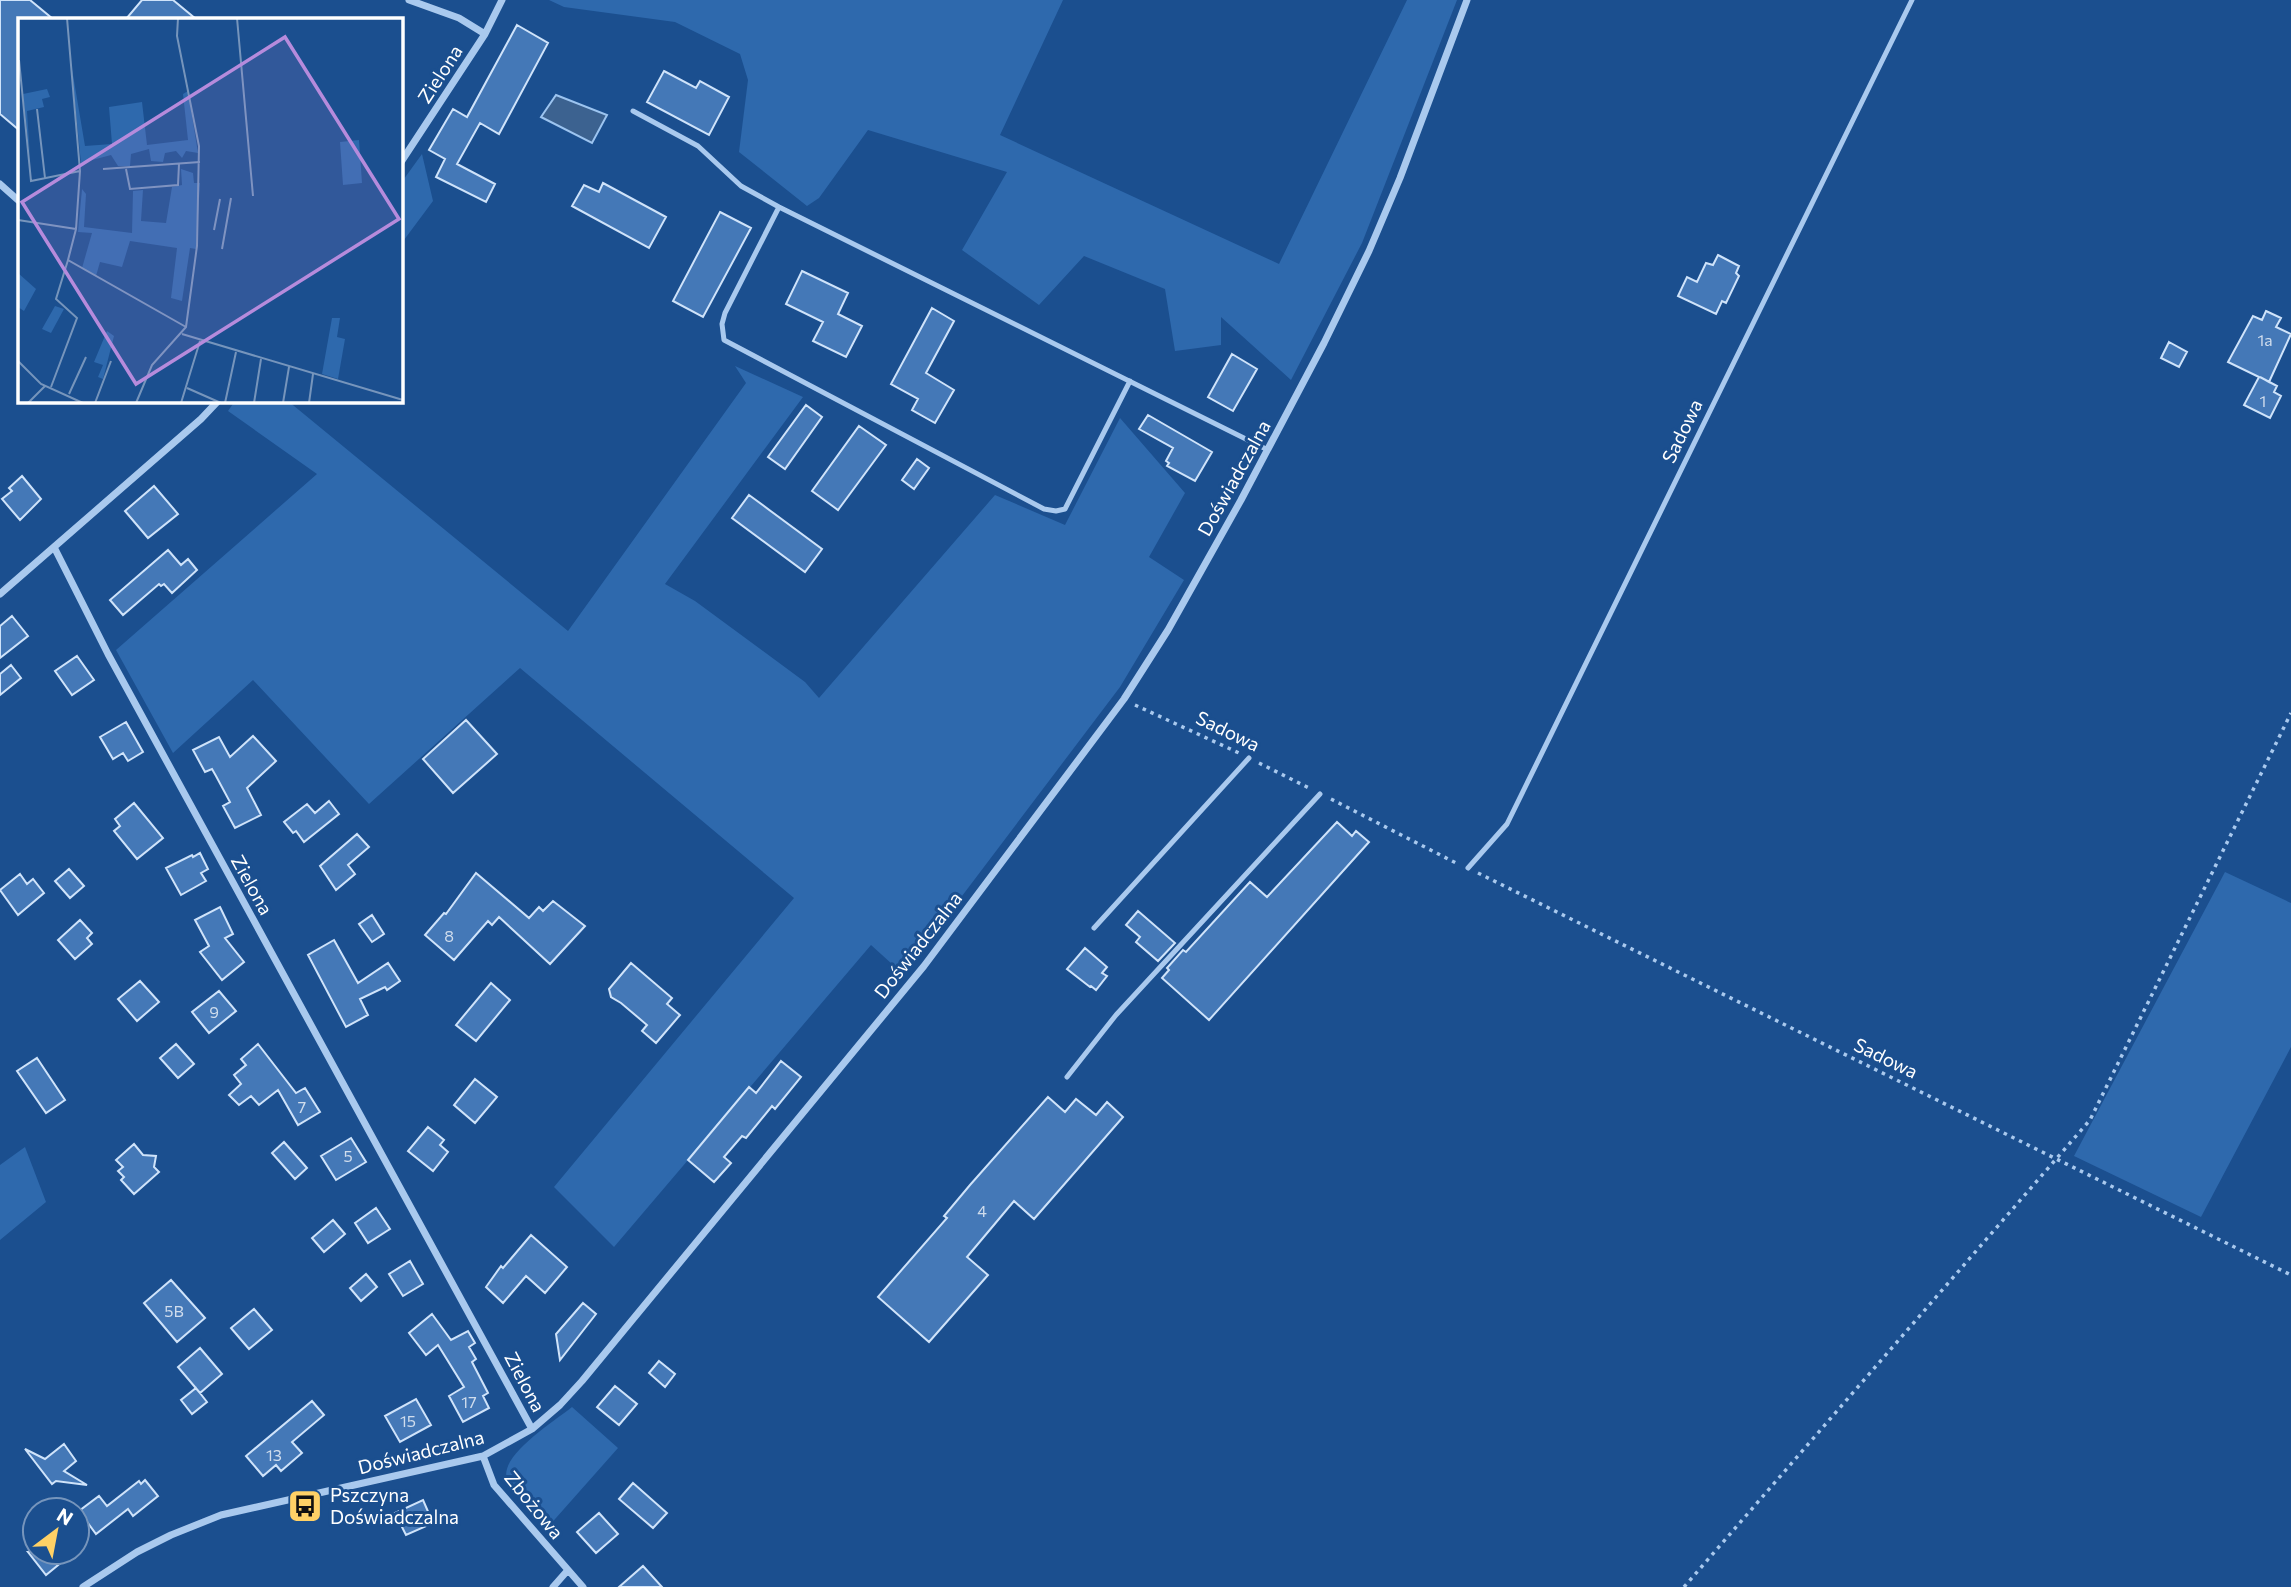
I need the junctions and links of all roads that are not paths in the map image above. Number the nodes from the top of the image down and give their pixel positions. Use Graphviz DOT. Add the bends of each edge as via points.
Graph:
graph roads {
  1 [pos="408,0"];
  2 [pos="502,0"];
  3 [pos="1466,0"];
  4 [pos="1912,0"];
  5 [pos="485,34"];
  6 [pos="633,111"];
  7 [pos="402,160"];
  8 [pos="0,184"];
  9 [pos="18,200"];
  10 [pos="779,207"];
  11 [pos="1130,381"];
  12 [pos="217,402"];
  13 [pos="1268,450"];
  14 [pos="54,547"];
  15 [pos="0,594"];
  16 [pos="1249,758"];
  17 [pos="1320,794"];
  18 [pos="1468,868"];
  19 [pos="1094,928"];
  20 [pos="1067,1077"];
  21 [pos="532,1429"];
  22 [pos="483,1456"];
  23 [pos="568,1570"];
  24 [pos="83,1587"];
  25 [pos="553,1587"];
  26 [pos="583,1587"];
  1 -- 5 [label="street" via="458,18"];
  2 -- 5 [label="street, Zielona"];
  3 -- 13 [label="street, Doświadczalna" via="1369,251"];
  4 -- 18 [label="lane, Sadowa" via="1507,824"];
  5 -- 7 [label="street, Zielona"];
  6 -- 10 [label="lane" via="698,146 741,186"];
  8 -- 9 [label="street"];
  10 -- 11 [label="lane"];
  10 -- 11 [label="lane" via="725,313 724,340 1044,509 1065,509"];
  11 -- 13 [label="lane"];
  12 -- 14 [label="street"];
  13 -- 21 [label="street, Doświadczalna" via="1168,630 1124,699 915,976 582,1381"];
  14 -- 15 [label="street"];
  14 -- 21 [label="street, Zielona"];
  16 -- 19 [label="lane"];
  17 -- 20 [label="lane" via="1116,1015"];
  21 -- 22 [label="street, Doświadczalna"];
  22 -- 23 [label="street, Zbożowa" via="494,1485"];
  22 -- 24 [label="street, Doświadczalna" via="199,1522 137,1552"];
  23 -- 25 [label="street"];
  23 -- 26 [label="street, Zbożowa"];
}
